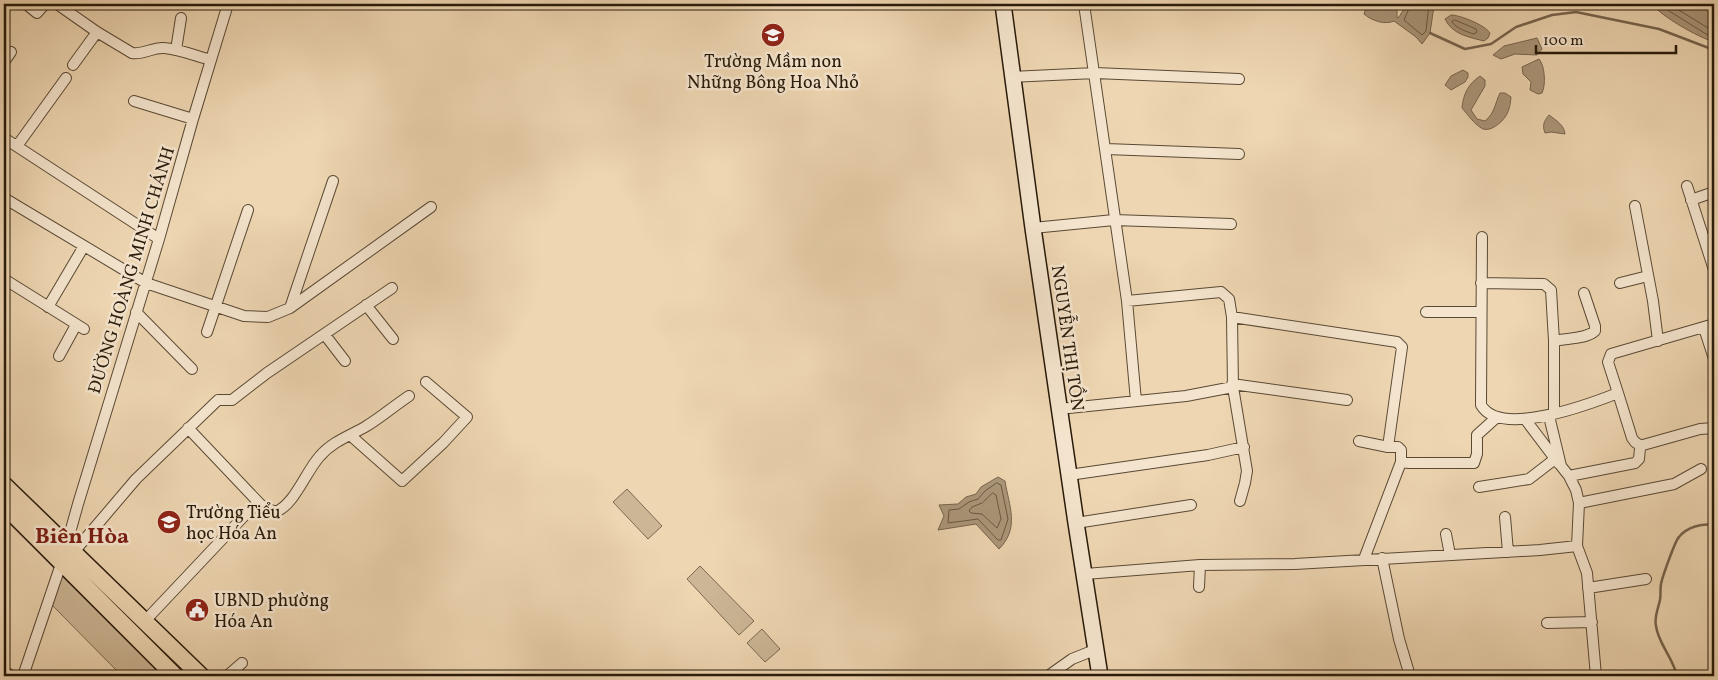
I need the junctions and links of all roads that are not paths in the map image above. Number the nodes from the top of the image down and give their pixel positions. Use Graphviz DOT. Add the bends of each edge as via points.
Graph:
graph roads {
  1 [pos="26,4"];
  2 [pos="45,4"];
  3 [pos="56,4"];
  4 [pos="228,4"];
  5 [pos="1003,4"];
  6 [pos="1084,4"];
  7 [pos="181,18"];
  8 [pos="97,32"];
  9 [pos="176,50"];
  10 [pos="11,52"];
  11 [pos="211,60"];
  12 [pos="4,62"];
  13 [pos="73,65"];
  14 [pos="1095,72"];
  15 [pos="1013,77"];
  16 [pos="66,78"];
  17 [pos="1239,79"];
  18 [pos="134,101"];
  19 [pos="193,119"];
  20 [pos="4,138"];
  21 [pos="16,146"];
  22 [pos="1106,149"];
  23 [pos="1238,154"];
  24 [pos="333,181"];
  25 [pos="1688,186"];
  26 [pos="1714,192"];
  27 [pos="4,198"];
  28 [pos="1692,200"];
  29 [pos="1635,206"];
  30 [pos="431,207"];
  31 [pos="248,210"];
  32 [pos="1114,220"];
  33 [pos="1231,224"];
  34 [pos="1033,228"];
  35 [pos="1482,237"];
  36 [pos="159,239"];
  37 [pos="84,246"];
  38 [pos="1714,270"];
  39 [pos="1648,276"];
  40 [pos="4,279"];
  41 [pos="146,283"];
  42 [pos="1481,283"];
  43 [pos="1620,283"];
  44 [pos="392,288"];
  45 [pos="1584,293"];
  46 [pos="1127,301"];
  47 [pos="366,305"];
  48 [pos="216,306"];
  49 [pos="48,307"];
  50 [pos="290,308"];
  51 [pos="136,312"];
  52 [pos="1426,312"];
  53 [pos="1481,312"];
  54 [pos="1232,317"];
  55 [pos="1709,326"];
  56 [pos="207,332"];
  57 [pos="325,335"];
  58 [pos="393,338"];
  59 [pos="1554,341"];
  60 [pos="1658,341"];
  61 [pos="59,356"];
  62 [pos="1714,359"];
  63 [pos="345,361"];
  64 [pos="192,369"];
  65 [pos="426,382"];
  66 [pos="1232,386"];
  67 [pos="1618,393"];
  68 [pos="409,396"];
  69 [pos="1347,400"];
  70 [pos="1136,401"];
  71 [pos="1059,409"];
  72 [pos="1551,415"];
  73 [pos="1497,417"];
  74 [pos="1525,419"];
  75 [pos="188,428"];
  76 [pos="1714,428"];
  77 [pos="350,435"];
  78 [pos="1359,441"];
  79 [pos="1641,446"];
  80 [pos="1244,447"];
  81 [pos="1388,447"];
  82 [pos="1401,462"];
  83 [pos="1558,463"];
  84 [pos="1701,469"];
  85 [pos="1069,475"];
  86 [pos="1569,476"];
  87 [pos="4,485"];
  88 [pos="1479,487"];
  89 [pos="1240,501"];
  90 [pos="1579,502"];
  91 [pos="4,505"];
  92 [pos="261,505"];
  93 [pos="1191,505"];
  94 [pos="1505,517"];
  95 [pos="1076,523"];
  96 [pos="1446,534"];
  97 [pos="1576,546"];
  98 [pos="1508,552"];
  99 [pos="67,555"];
  100 [pos="1450,555"];
  101 [pos="1382,558"];
  102 [pos="1364,560"];
  103 [pos="1200,565"];
  104 [pos="1085,574"];
  105 [pos="1646,578"];
  106 [pos="1199,587"];
  107 [pos="1588,588"];
  108 [pos="144,622"];
  109 [pos="1592,622"];
  110 [pos="1547,623"];
  111 [pos="1096,649"];
  112 [pos="242,663"];
  113 [pos="4,671"];
  114 [pos="12,676"];
  115 [pos="23,676"];
  116 [pos="175,676"];
  117 [pos="201,676"];
  118 [pos="227,676"];
  119 [pos="1048,676"];
  120 [pos="1100,676"];
  121 [pos="1410,676"];
  122 [pos="1596,676"];
  1 -- 2 [label="street" via="37,13"];
  3 -- 8 [label="street"];
  4 -- 11 [label="street, ĐƯỜNG HOÀNG MINH CHÁNH"];
  5 -- 15 [label="street, NGUYỄN THỊ TỒN"];
  6 -- 14 [label="street"];
  7 -- 9 [label="street"];
  8 -- 9 [label="street" via="132,53 160,48"];
  8 -- 13 [label="street"];
  9 -- 11 [label="street"];
  10 -- 12 [label="street"];
  11 -- 19 [label="street, ĐƯỜNG HOÀNG MINH CHÁNH"];
  14 -- 15 [label="street"];
  14 -- 17 [label="street"];
  14 -- 22 [label="street"];
  15 -- 34 [label="street, NGUYỄN THỊ TỒN"];
  16 -- 21 [label="street"];
  18 -- 19 [label="street"];
  19 -- 36 [label="street, ĐƯỜNG HOÀNG MINH CHÁNH"];
  20 -- 21 [label="street"];
  21 -- 36 [label="street"];
  22 -- 23 [label="street"];
  22 -- 32 [label="street"];
  24 -- 50 [label="street"];
  25 -- 28 [label="street"];
  26 -- 28 [label="street"];
  27 -- 37 [label="street"];
  28 -- 38 [label="street"];
  29 -- 39 [label="street"];
  30 -- 50 [label="street"];
  31 -- 48 [label="street"];
  32 -- 33 [label="street"];
  32 -- 34 [label="street"];
  32 -- 46 [label="street"];
  34 -- 71 [label="street, NGUYỄN THỊ TỒN"];
  35 -- 42 [label="street"];
  36 -- 41 [label="street, ĐƯỜNG HOÀNG MINH CHÁNH"];
  37 -- 41 [label="street"];
  37 -- 49 [label="street"];
  39 -- 43 [label="street"];
  39 -- 60 [label="street"];
  40 -- 49 [label="street"];
  41 -- 48 [label="street"];
  41 -- 51 [label="street, ĐƯỜNG HOÀNG MINH CHÁNH"];
  42 -- 53 [label="street"];
  42 -- 59 [label="street" via="1528,282 1548,286 1551,290"];
  44 -- 47 [label="street"];
  45 -- 59 [label="street" via="1595,331"];
  46 -- 54 [label="street" via="1221,292 1229,299"];
  46 -- 70 [label="street"];
  47 -- 57 [label="street"];
  47 -- 58 [label="street"];
  48 -- 50 [label="street" via="244,316 268,317"];
  48 -- 56 [label="street"];
  49 -- 61 [label="street" via="80,327"];
  51 -- 64 [label="street"];
  51 -- 99 [label="street, ĐƯỜNG HOÀNG MINH CHÁNH" via="78,504"];
  52 -- 53 [label="street"];
  53 -- 73 [label="street" via="1481,404 1489,414"];
  54 -- 66 [label="street"];
  54 -- 81 [label="street" via="1400,344"];
  55 -- 60 [label="street"];
  55 -- 62 [label="street"];
  57 -- 63 [label="street"];
  57 -- 75 [label="street" via="232,400 218,400"];
  59 -- 72 [label="street"];
  60 -- 67 [label="street" via="1608,357"];
  65 -- 77 [label="street" via="467,417 402,481"];
  66 -- 69 [label="street"];
  66 -- 70 [label="street" via="1186,396"];
  66 -- 80 [label="street"];
  67 -- 72 [label="street"];
  67 -- 79 [label="street" via="1632,438"];
  68 -- 77 [label="street"];
  70 -- 71 [label="street"];
  71 -- 85 [label="street, NGUYỄN THỊ TỒN"];
  72 -- 74 [label="street"];
  72 -- 83 [label="street"];
  73 -- 74 [label="street"];
  73 -- 82 [label="street" via="1477,434 1474,463"];
  74 -- 83 [label="street"];
  75 -- 92 [label="street"];
  75 -- 99 [label="street" via="136,478"];
  76 -- 79 [label="street"];
  77 -- 92 [label="street" via="320,456 280,510 275,512"];
  78 -- 81 [label="street"];
  79 -- 86 [label="street" via="1635,463"];
  80 -- 85 [label="street"];
  80 -- 89 [label="street" via="1247,471"];
  81 -- 82 [label="street" via="1401,450"];
  82 -- 102 [label="street"];
  83 -- 86 [label="street"];
  83 -- 88 [label="street" via="1529,479"];
  84 -- 90 [label="street" via="1674,484"];
  85 -- 95 [label="street, NGUYỄN THỊ TỒN"];
  86 -- 90 [label="street"];
  87 -- 99 [label="main road"];
  90 -- 97 [label="street"];
  91 -- 99 [label="main road"];
  92 -- 108 [label="street" via="246,514"];
  93 -- 95 [label="street"];
  94 -- 98 [label="street"];
  95 -- 104 [label="street, NGUYỄN THỊ TỒN"];
  96 -- 100 [label="street"];
  97 -- 98 [label="street"];
  97 -- 107 [label="street" via="1587,573"];
  98 -- 100 [label="street"];
  99 -- 108 [label="main road"];
  99 -- 115 [label="street, ĐƯỜNG HOÀNG MINH CHÁNH"];
  99 -- 116 [label="main road"];
  100 -- 101 [label="street"];
  101 -- 102 [label="street"];
  101 -- 121 [label="street"];
  102 -- 103 [label="street"];
  103 -- 104 [label="street"];
  103 -- 106 [label="street"];
  104 -- 111 [label="street, NGUYỄN THỊ TỒN"];
  105 -- 107 [label="street"];
  107 -- 109 [label="street"];
  108 -- 117 [label="main road"];
  109 -- 110 [label="street"];
  109 -- 122 [label="street"];
  111 -- 119 [label="street" via="1072,659"];
  111 -- 120 [label="street, NGUYỄN THỊ TỒN"];
  112 -- 118 [label="street"];
  113 -- 114 [label="street"];
}
